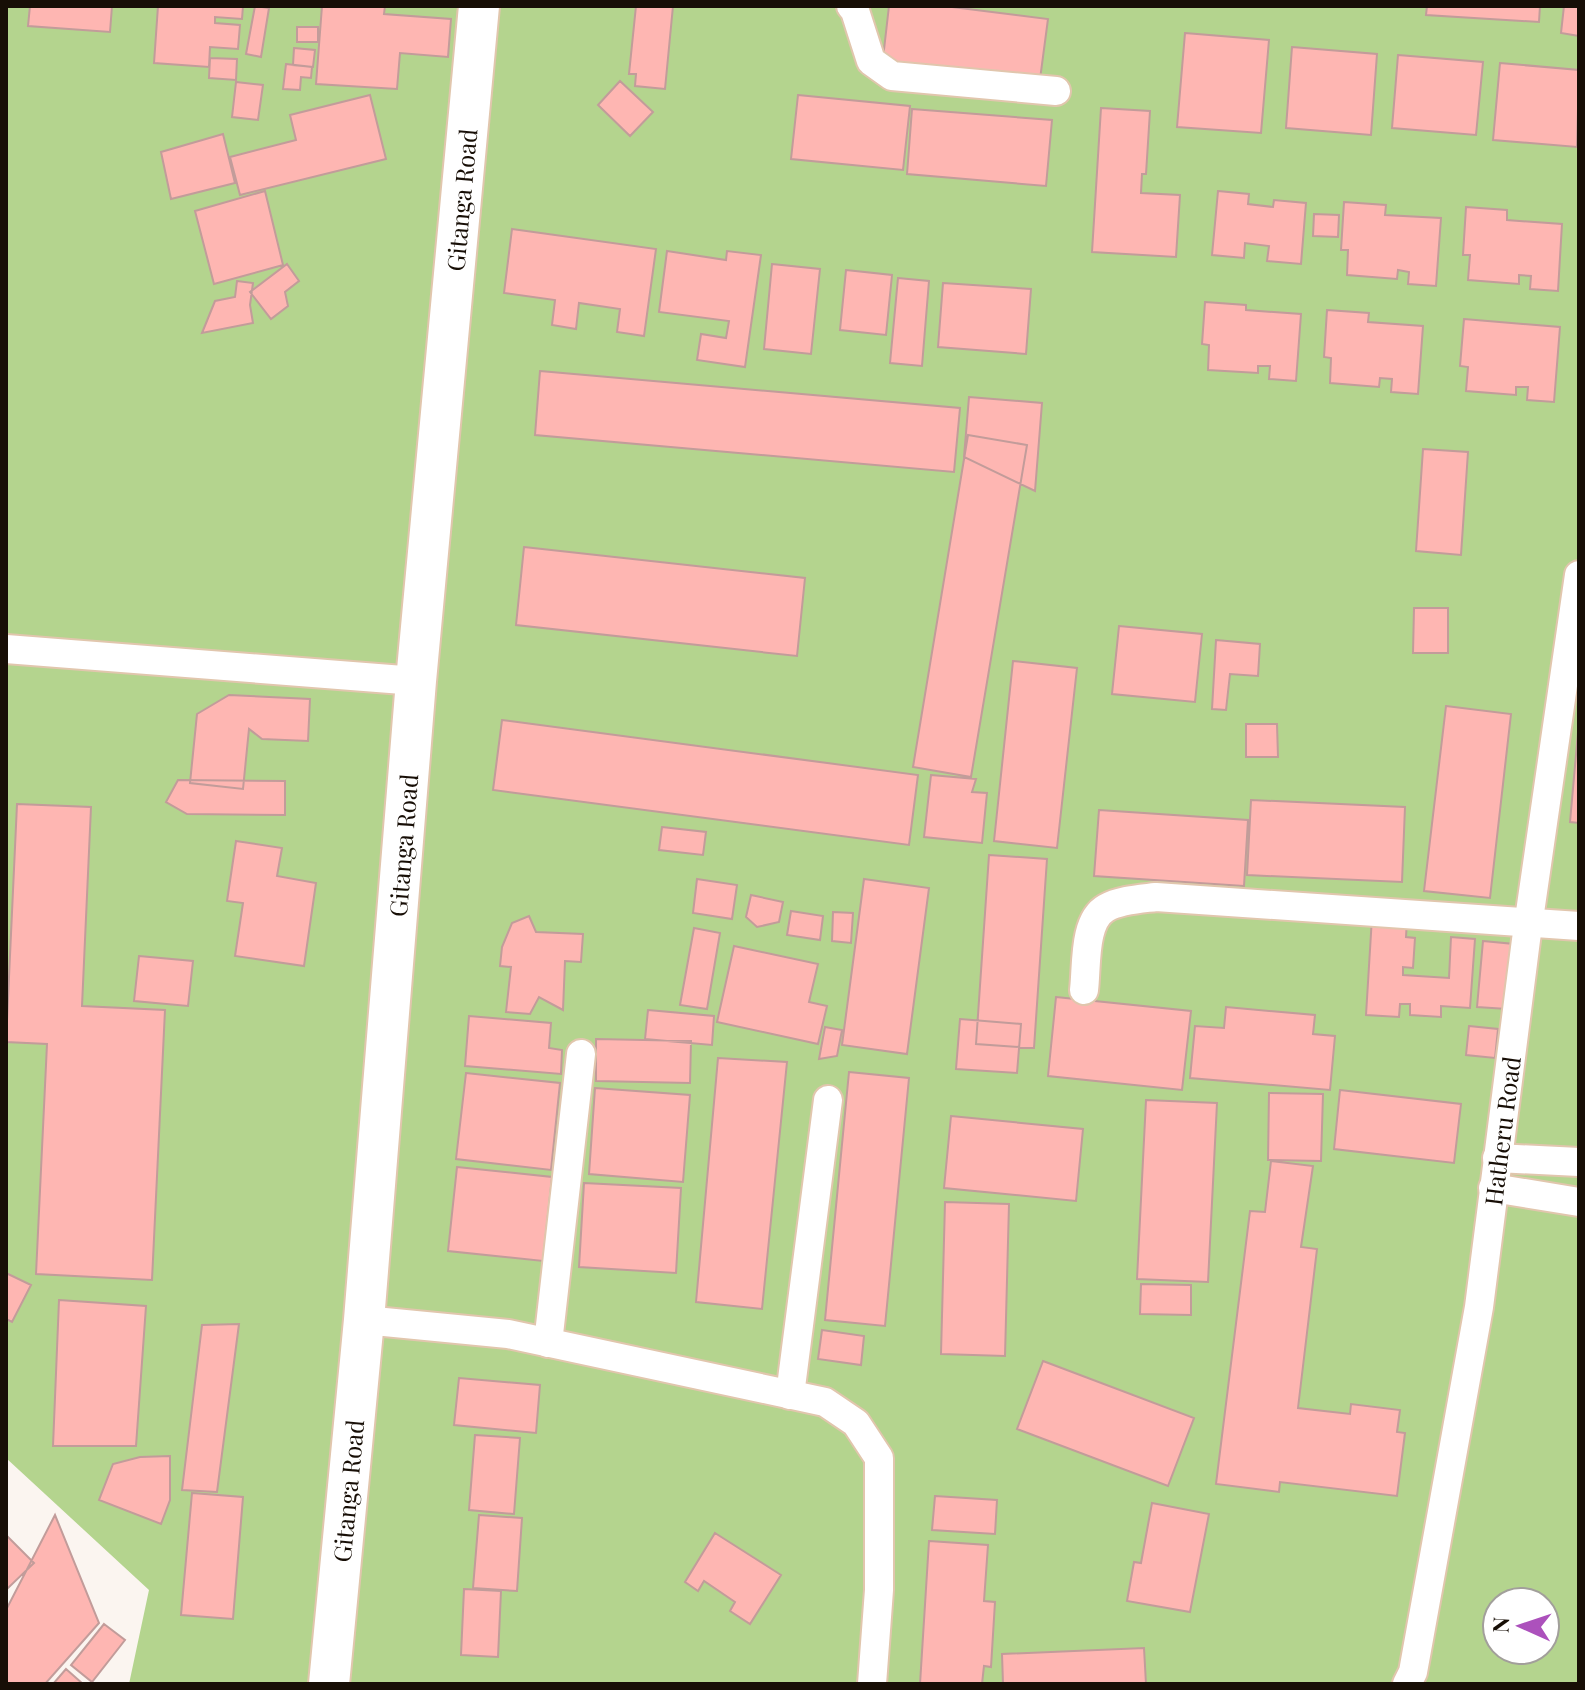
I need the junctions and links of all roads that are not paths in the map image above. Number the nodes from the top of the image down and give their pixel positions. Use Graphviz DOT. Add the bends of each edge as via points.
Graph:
graph roads {
  1 [pos="479,6"];
  2 [pos="851,6"];
  3 [pos="1056,91"];
  4 [pos="1579,575"];
  5 [pos="6,649"];
  6 [pos="416,681"];
  7 [pos="1570,692"];
  8 [pos="1529,923"];
  9 [pos="1579,926"];
  10 [pos="1084,990"];
  11 [pos="581,1054"];
  12 [pos="828,1100"];
  13 [pos="1497,1158"];
  14 [pos="1579,1162"];
  15 [pos="1493,1188"];
  16 [pos="1579,1202"];
  17 [pos="364,1320"];
  18 [pos="548,1343"];
  19 [pos="790,1395"];
  20 [pos="329,1684"];
  21 [pos="872,1684"];
  22 [pos="1407,1684"];
  1 -- 6 [label="main road, Gitanga Road"];
  2 -- 3 [label="street" via="871,61 892,76"];
  4 -- 7 [label="street, Hatheru Road"];
  5 -- 6 [label="street"];
  6 -- 17 [label="main road, Gitanga Road"];
  7 -- 8 [label="street, Hatheru Road"];
  8 -- 9 [label="street"];
  8 -- 10 [label="street" via="1156,897 1104,908 1091,926"];
  8 -- 13 [label="street, Hatheru Road"];
  11 -- 18 [label="street"];
  12 -- 19 [label="street"];
  13 -- 14 [label="street"];
  13 -- 15 [label="street, Hatheru Road"];
  15 -- 16 [label="street"];
  15 -- 22 [label="street, Hatheru Road" via="1477,1323"];
  17 -- 18 [label="street"];
  17 -- 20 [label="main road, Gitanga Road"];
  18 -- 19 [label="street"];
  19 -- 21 [label="street" via="825,1402 856,1423 879,1458 879,1590"];
}
